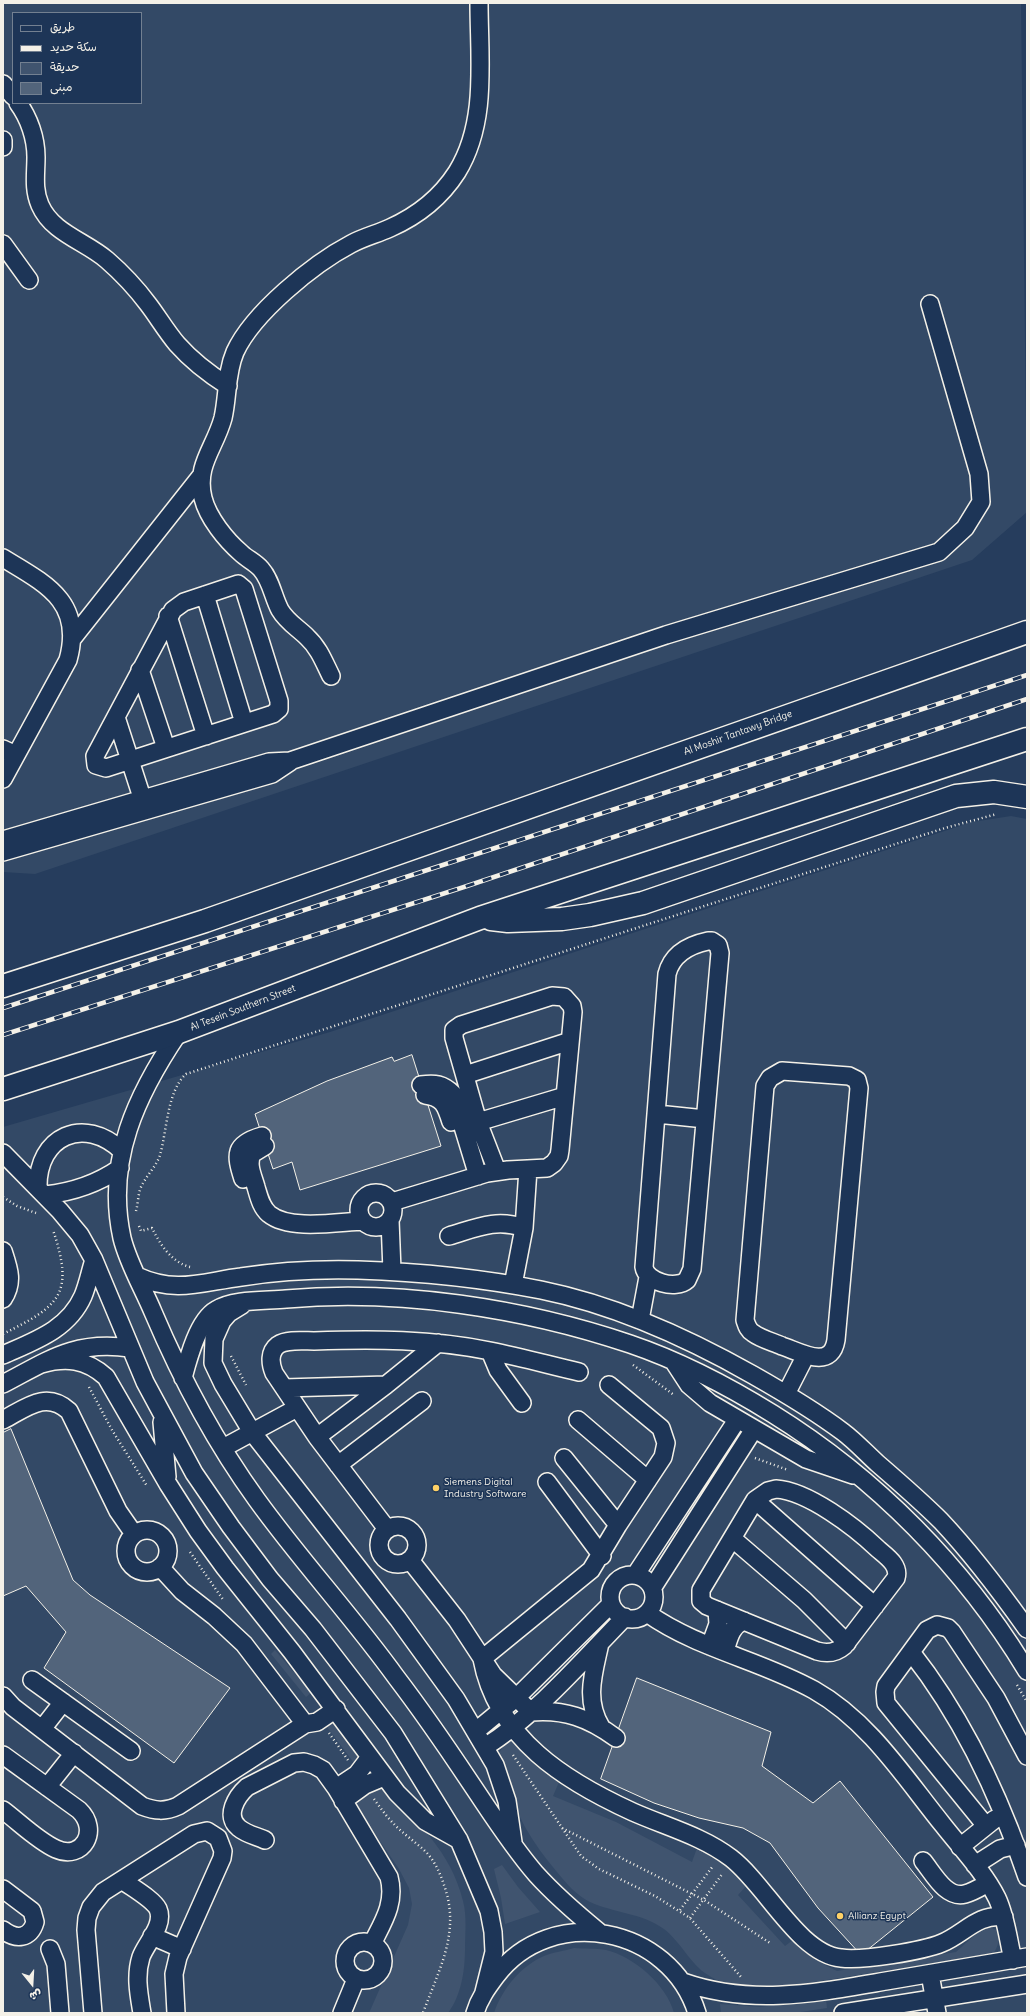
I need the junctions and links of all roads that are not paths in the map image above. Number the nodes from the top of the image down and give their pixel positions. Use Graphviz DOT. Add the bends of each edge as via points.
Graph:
graph roads {
  1 [pos="478,3"];
  2 [pos="3,84"];
  3 [pos="12,95"];
  4 [pos="19,104"];
  5 [pos="3,140"];
  6 [pos="3,147"];
  7 [pos="3,244"];
  8 [pos="29,280"];
  9 [pos="930,304"];
  10 [pos="228,386"];
  11 [pos="201,476"];
  12 [pos="3,558"];
  13 [pos="205,595"];
  14 [pos="168,616"];
  15 [pos="1027,632"];
  16 [pos="72,639"];
  17 [pos="140,670"];
  18 [pos="331,676"];
  19 [pos="116,717"];
  20 [pos="244,723"];
  21 [pos="206,736"];
  22 [pos="1027,739"];
  23 [pos="166,748"];
  24 [pos="9,752"];
  25 [pos="130,760"];
  26 [pos="3,779"];
  27 [pos="1027,797"];
  28 [pos="144,805"];
  29 [pos="3,840"];
  30 [pos="3,852"];
  31 [pos="480,918"];
  32 [pos="3,986"];
  33 [pos="179,1032"];
  34 [pos="570,1041"];
  35 [pos="465,1075"];
  36 [pos="3,1089"];
  37 [pos="423,1090"];
  38 [pos="565,1096"];
  39 [pos="657,1114"];
  40 [pos="705,1119"];
  41 [pos="478,1122"];
  42 [pos="264,1141"];
  43 [pos="122,1151"];
  44 [pos="3,1154"];
  45 [pos="120,1168"];
  46 [pos="528,1169"];
  47 [pos="497,1171"];
  48 [pos="473,1177"];
  49 [pos="42,1192"];
  50 [pos="392,1202"];
  51 [pos="390,1220"];
  52 [pos="368,1224"];
  53 [pos="524,1228"];
  54 [pos="449,1236"];
  55 [pos="3,1251"];
  56 [pos="94,1260"];
  57 [pos="385,1271"];
  58 [pos="137,1276"];
  59 [pos="648,1277"];
  60 [pos="513,1285"];
  61 [pos="3,1299"];
  62 [pos="247,1303"];
  63 [pos="640,1320"];
  64 [pos="683,1338"];
  65 [pos="438,1343"];
  66 [pos="130,1348"];
  67 [pos="490,1351"];
  68 [pos="3,1355"];
  69 [pos="806,1355"];
  70 [pos="674,1362"];
  71 [pos="41,1364"];
  72 [pos="579,1372"];
  73 [pos="184,1378"];
  74 [pos="3,1384"];
  75 [pos="609,1384"];
  76 [pos="386,1385"];
  77 [pos="284,1388"];
  78 [pos="786,1394"];
  79 [pos="422,1401"];
  80 [pos="522,1403"];
  81 [pos="297,1408"];
  82 [pos="162,1416"];
  83 [pos="3,1420"];
  84 [pos="578,1420"];
  85 [pos="738,1420"];
  86 [pos="754,1430"];
  87 [pos="252,1432"];
  88 [pos="317,1437"];
  89 [pos="222,1448"];
  90 [pos="564,1458"];
  91 [pos="338,1465"];
  92 [pos="860,1478"];
  93 [pos="648,1480"];
  94 [pos="547,1482"];
  95 [pos="168,1484"];
  96 [pos="755,1500"];
  97 [pos="618,1525"];
  98 [pos="386,1529"];
  99 [pos="134,1534"];
  100 [pos="733,1539"];
  101 [pos="602,1556"];
  102 [pos="410,1560"];
  103 [pos="160,1567"];
  104 [pos="636,1574"];
  105 [pos="652,1587"];
  106 [pos="611,1604"];
  107 [pos="875,1606"];
  108 [pos="717,1610"];
  109 [pos="647,1613"];
  110 [pos="625,1617"];
  111 [pos="744,1621"];
  112 [pos="1027,1628"];
  113 [pos="600,1643"];
  114 [pos="847,1643"];
  115 [pos="717,1649"];
  116 [pos="911,1652"];
  117 [pos="482,1660"];
  118 [pos="1027,1671"];
  119 [pos="32,1680"];
  120 [pos="3,1696"];
  121 [pos="516,1698"];
  122 [pos="63,1702"];
  123 [pos="332,1704"];
  124 [pos="501,1711"];
  125 [pos="531,1712"];
  126 [pos="305,1724"];
  127 [pos="601,1727"];
  128 [pos="512,1728"];
  129 [pos="42,1729"];
  130 [pos="476,1731"];
  131 [pos="616,1738"];
  132 [pos="485,1747"];
  133 [pos="131,1751"];
  134 [pos="74,1753"];
  135 [pos="3,1755"];
  136 [pos="1027,1756"];
  137 [pos="370,1757"];
  138 [pos="384,1777"];
  139 [pos="47,1787"];
  140 [pos="340,1795"];
  141 [pos="3,1810"];
  142 [pos="1003,1813"];
  143 [pos="986,1826"];
  144 [pos="266,1834"];
  145 [pos="459,1840"];
  146 [pos="513,1844"];
  147 [pos="1016,1845"];
  148 [pos="960,1847"];
  149 [pos="923,1861"];
  150 [pos="974,1865"];
  151 [pos="1027,1877"];
  152 [pos="122,1880"];
  153 [pos="988,1883"];
  154 [pos="3,1889"];
  155 [pos="1004,1917"];
  156 [pos="3,1930"];
  157 [pos="599,1932"];
  158 [pos="152,1936"];
  159 [pos="372,1944"];
  160 [pos="182,1950"];
  161 [pos="1020,1958"];
  162 [pos="930,1974"];
  163 [pos="356,1979"];
  164 [pos="683,1982"];
  165 [pos="1027,1984"];
  166 [pos="484,1992"];
  167 [pos="936,2006"];
  168 [pos="475,2012"];
  169 [pos="50,2013"];
  170 [pos="60,2013"];
  171 [pos="93,2013"];
  172 [pos="142,2013"];
  173 [pos="176,2013"];
  174 [pos="342,2013"];
  175 [pos="697,2013"];
  176 [pos="843,2013"];
  1 -- 10 [label="street" via="477,122 468,150 457,172 420,211 389,229 351,244 310,271 283,294 242,339 231,362"];
  2 -- 3 [label="street"];
  4 -- 10 [label="street" via="32,130 36,155 35,187 40,206 46,215 62,231 88,246 117,268 149,305 176,343 210,375"];
  5 -- 6 [label="street"];
  7 -- 8 [label="street"];
  9 -- 28 [label="street" via="979,474 981,502 965,528 939,552 666,635 290,761 269,762"];
  10 -- 11 [label="street" via="222,422 207,454"];
  11 -- 16 [label="street"];
  11 -- 18 [label="street" via="202,494 208,511 230,543 266,575 280,609 292,625 316,646"];
  12 -- 16 [label="street" via="43,582 59,597 69,617"];
  13 -- 14 [label="street" via="178,606"];
  13 -- 20 [label="street"];
  13 -- 20 [label="street" via="238,584 243,586 279,701 277,712"];
  14 -- 17 [label="street"];
  14 -- 21 [label="street"];
  15 -- 32 [label="highway, Al Moshir Tantawy Bridge" via="205,921"];
  16 -- 24 [label="street" via="68,660"];
  17 -- 19 [label="street"];
  17 -- 23 [label="street"];
  19 -- 25 [label="street"];
  19 -- 25 [label="street" via="94,761 96,765 106,768"];
  20 -- 21 [label="street"];
  21 -- 23 [label="street"];
  22 -- 31 [label="highway"];
  23 -- 25 [label="street"];
  24 -- 26 [label="street"];
  25 -- 28 [label="street"];
  27 -- 31 [label="highway" via="994,792 949,798 669,895 590,916 535,921"];
  28 -- 29 [label="street"];
  28 -- 30 [label="street"];
  31 -- 33 [label="highway, Al Tesein Southern Street"];
  33 -- 36 [label="highway, Al Tesein Southern Street"];
  33 -- 43 [label="street" via="143,1090"];
  34 -- 35 [label="street"];
  34 -- 35 [label="street" via="572,1006 569,1001 558,995 468,1022 457,1027 453,1034"];
  34 -- 38 [label="street"];
  35 -- 41 [label="street"];
  37 -- 48 [label="street" via="444,1102"];
  38 -- 41 [label="street"];
  38 -- 46 [label="street" via="559,1156 547,1168"];
  39 -- 40 [label="street"];
  39 -- 40 [label="street" via="669,968 674,958 682,951 712,941 718,945 720,953"];
  39 -- 59 [label="street" via="644,1267"];
  40 -- 59 [label="street" via="691,1273 684,1283 676,1285"];
  41 -- 47 [label="street"];
  42 -- 52 [label="street" via="249,1160 260,1203 269,1214 299,1224"];
  43 -- 45 [label="street"];
  43 -- 49 [label="street" via="112,1141 100,1135 86,1133 66,1137 49,1149 42,1161 38,1174"];
  44 -- 49 [label="street"];
  45 -- 49 [label="street" via="82,1188"];
  45 -- 58 [label="street" via="122,1237"];
  46 -- 47 [label="street"];
  46 -- 53 [label="street"];
  47 -- 48 [label="street"];
  48 -- 50 [label="street"];
  49 -- 56 [label="street" via="80,1235"];
  50 -- 51 [label="street" via="394,1208"];
  50 -- 52 [label="street" via="388,1196 381,1193 367,1195 359,1208 360,1215"];
  51 -- 52 [label="street" via="386,1224"];
  51 -- 57 [label="street"];
  52 -- 57 [label="street" via="380,1240 381,1264"];
  53 -- 54 [label="street" via="497,1223"];
  53 -- 60 [label="street"];
  55 -- 61 [label="street" via="11,1280"];
  56 -- 66 [label="street"];
  56 -- 68 [label="street" via="83,1295 65,1322 53,1332"];
  57 -- 58 [label="street" via="288,1272 242,1276 186,1286 161,1285"];
  57 -- 60 [label="street" via="436,1274"];
  58 -- 73 [label="street"];
  59 -- 63 [label="street"];
  60 -- 63 [label="street" via="595,1304"];
  62 -- 70 [label="street" via="298,1298 360,1298 461,1305 590,1332 632,1344"];
  62 -- 73 [label="street" via="224,1306 210,1315 194,1343"];
  62 -- 87 [label="street" via="238,1307 222,1321 214,1339 212,1355 223,1384"];
  63 -- 64 [label="street"];
  64 -- 70 [label="street"];
  64 -- 78 [label="street"];
  65 -- 67 [label="street"];
  65 -- 76 [label="street"];
  65 -- 77 [label="street" via="350,1340 283,1343 274,1350 271,1362 274,1373"];
  66 -- 71 [label="street" via="99,1345 85,1347"];
  66 -- 82 [label="street"];
  67 -- 72 [label="street"];
  67 -- 80 [label="street" via="498,1370"];
  69 -- 69 [label="street" via="823,1357 832,1351 835,1345 859,1088 856,1080 850,1076 782,1071 770,1078 765,1086 745,1320 754,1334"];
  69 -- 78 [label="street"];
  70 -- 85 [label="street" via="685,1380 699,1395"];
  70 -- 92 [label="street" via="739,1394 774,1415 808,1437"];
  71 -- 74 [label="street"];
  71 -- 95 [label="street" via="68,1359 79,1361 106,1377"];
  73 -- 89 [label="street"];
  75 -- 93 [label="street" via="655,1422 664,1435 666,1443 663,1457"];
  76 -- 77 [label="street"];
  76 -- 88 [label="street"];
  77 -- 81 [label="street"];
  78 -- 112 [label="street" via="844,1433 940,1521 998,1588"];
  79 -- 91 [label="street"];
  81 -- 87 [label="street"];
  81 -- 88 [label="street"];
  82 -- 95 [label="street"];
  82 -- 145 [label="street" via="194,1473 231,1527 393,1733"];
  83 -- 99 [label="street" via="41,1401 56,1402 69,1411 118,1511"];
  84 -- 93 [label="street"];
  85 -- 86 [label="street"];
  85 -- 104 [label="street"];
  86 -- 92 [label="street" via="806,1458"];
  86 -- 105 [label="street"];
  87 -- 89 [label="street"];
  87 -- 130 [label="street" via="424,1653"];
  88 -- 91 [label="street"];
  89 -- 146 [label="street" via="292,1546 345,1610 424,1714"];
  90 -- 97 [label="street"];
  91 -- 98 [label="street"];
  92 -- 118 [label="street" via="908,1520 959,1576"];
  93 -- 97 [label="street"];
  94 -- 101 [label="street"];
  95 -- 123 [label="street" via="220,1562"];
  96 -- 100 [label="street"];
  96 -- 107 [label="street"];
  96 -- 107 [label="street" via="768,1491 784,1490 831,1512 868,1539 897,1570 896,1578"];
  97 -- 101 [label="street"];
  98 -- 102 [label="street" via="379,1540 381,1554 397,1564"];
  98 -- 102 [label="street" via="401,1526 414,1533 418,1547"];
  99 -- 103 [label="street" via="153,1530 164,1537 168,1550 165,1562"];
  99 -- 103 [label="street" via="126,1545 125,1552 130,1564 135,1569 148,1572"];
  100 -- 108 [label="street" via="700,1593 701,1601"];
  100 -- 114 [label="street" via="804,1600"];
  101 -- 117 [label="street" via="583,1579"];
  102 -- 117 [label="street" via="457,1620"];
  103 -- 126 [label="street" via="182,1591 220,1620 244,1644"];
  104 -- 105 [label="street" via="648,1581"];
  104 -- 106 [label="street" via="624,1576 615,1582 610,1593"];
  105 -- 109 [label="street" via="654,1601"];
  106 -- 110 [label="street" via="614,1610"];
  106 -- 121 [label="street"];
  107 -- 114 [label="street"];
  108 -- 111 [label="street"];
  108 -- 115 [label="street"];
  109 -- 110 [label="street" via="640,1617"];
  109 -- 115 [label="street" via="673,1630"];
  110 -- 113 [label="street"];
  111 -- 114 [label="street" via="822,1653 834,1652"];
  111 -- 115 [label="street" via="735,1625"];
  113 -- 125 [label="street"];
  113 -- 127 [label="street" via="590,1694 593,1712"];
  115 -- 148 [label="street" via="814,1690 844,1710 871,1735"];
  116 -- 136 [label="street" via="932,1626 948,1628 996,1698"];
  116 -- 142 [label="street" via="935,1684 973,1748"];
  116 -- 143 [label="street" via="886,1686 886,1703"];
  117 -- 121 [label="street"];
  117 -- 124 [label="street" via="487,1682"];
  119 -- 122 [label="street"];
  120 -- 129 [label="street"];
  121 -- 124 [label="street"];
  121 -- 125 [label="street"];
  122 -- 129 [label="street"];
  122 -- 133 [label="street"];
  123 -- 126 [label="street" via="317,1722"];
  123 -- 137 [label="street"];
  124 -- 128 [label="street"];
  124 -- 130 [label="street"];
  125 -- 127 [label="street" via="570,1713"];
  125 -- 128 [label="street"];
  126 -- 134 [label="street" via="170,1810 142,1806"];
  127 -- 131 [label="street"];
  128 -- 132 [label="street"];
  128 -- 155 [label="street" via="553,1768 575,1782 633,1812 694,1836 728,1856 771,1899 805,1941 831,1957 852,1959 919,1950 952,1938 983,1918"];
  129 -- 134 [label="street"];
  130 -- 132 [label="street"];
  132 -- 146 [label="street" via="502,1784"];
  134 -- 139 [label="street"];
  135 -- 139 [label="street"];
  137 -- 138 [label="street"];
  137 -- 140 [label="street"];
  138 -- 140 [label="street"];
  138 -- 145 [label="street" via="415,1812 436,1828"];
  139 -- 141 [label="street" via="85,1816 89,1832 87,1841 81,1847 64,1852 56,1849"];
  140 -- 144 [label="street" via="323,1770 304,1762 294,1763 247,1787 241,1792 233,1809 233,1820 238,1828"];
  140 -- 159 [label="street" via="386,1869 391,1886 391,1903"];
  142 -- 143 [label="street"];
  142 -- 147 [label="street"];
  143 -- 148 [label="street"];
  145 -- 166 [label="street" via="489,1911 493,1932 494,1952"];
  146 -- 157 [label="street" via="536,1874"];
  147 -- 150 [label="street" via="1000,1849"];
  147 -- 151 [label="street"];
  148 -- 150 [label="street"];
  149 -- 153 [label="street" via="946,1889 955,1894 968,1893"];
  150 -- 153 [label="street"];
  152 -- 158 [label="street" via="152,1902 158,1910 160,1919"];
  152 -- 160 [label="street" via="200,1832 211,1832 218,1838 223,1851 220,1864"];
  152 -- 171 [label="street" via="98,1898 87,1918"];
  153 -- 155 [label="street" via="997,1897"];
  154 -- 156 [label="street" via="32,1910 35,1922 30,1933 24,1936 12,1936"];
  155 -- 161 [label="street"];
  157 -- 164 [label="street" via="623,1938 646,1948 666,1963"];
  157 -- 166 [label="street" via="564,1934 532,1945 504,1965"];
  158 -- 160 [label="street"];
  158 -- 172 [label="street" via="141,1958 138,1974"];
  159 -- 163 [label="street" via="382,1955 381,1969 371,1979"];
  159 -- 163 [label="street" via="358,1943 347,1953 346,1968"];
  160 -- 173 [label="street" via="174,1974"];
  161 -- 162 [label="street"];
  162 -- 164 [label="street" via="830,1990 763,1997 724,1994"];
  162 -- 167 [label="street"];
  163 -- 174 [label="street"];
  164 -- 175 [label="street"];
  165 -- 167 [label="street"];
  166 -- 168 [label="street"];
  167 -- 176 [label="street"];
  169 -- 170 [label="street" via="46,1953 56,1964"];
}
